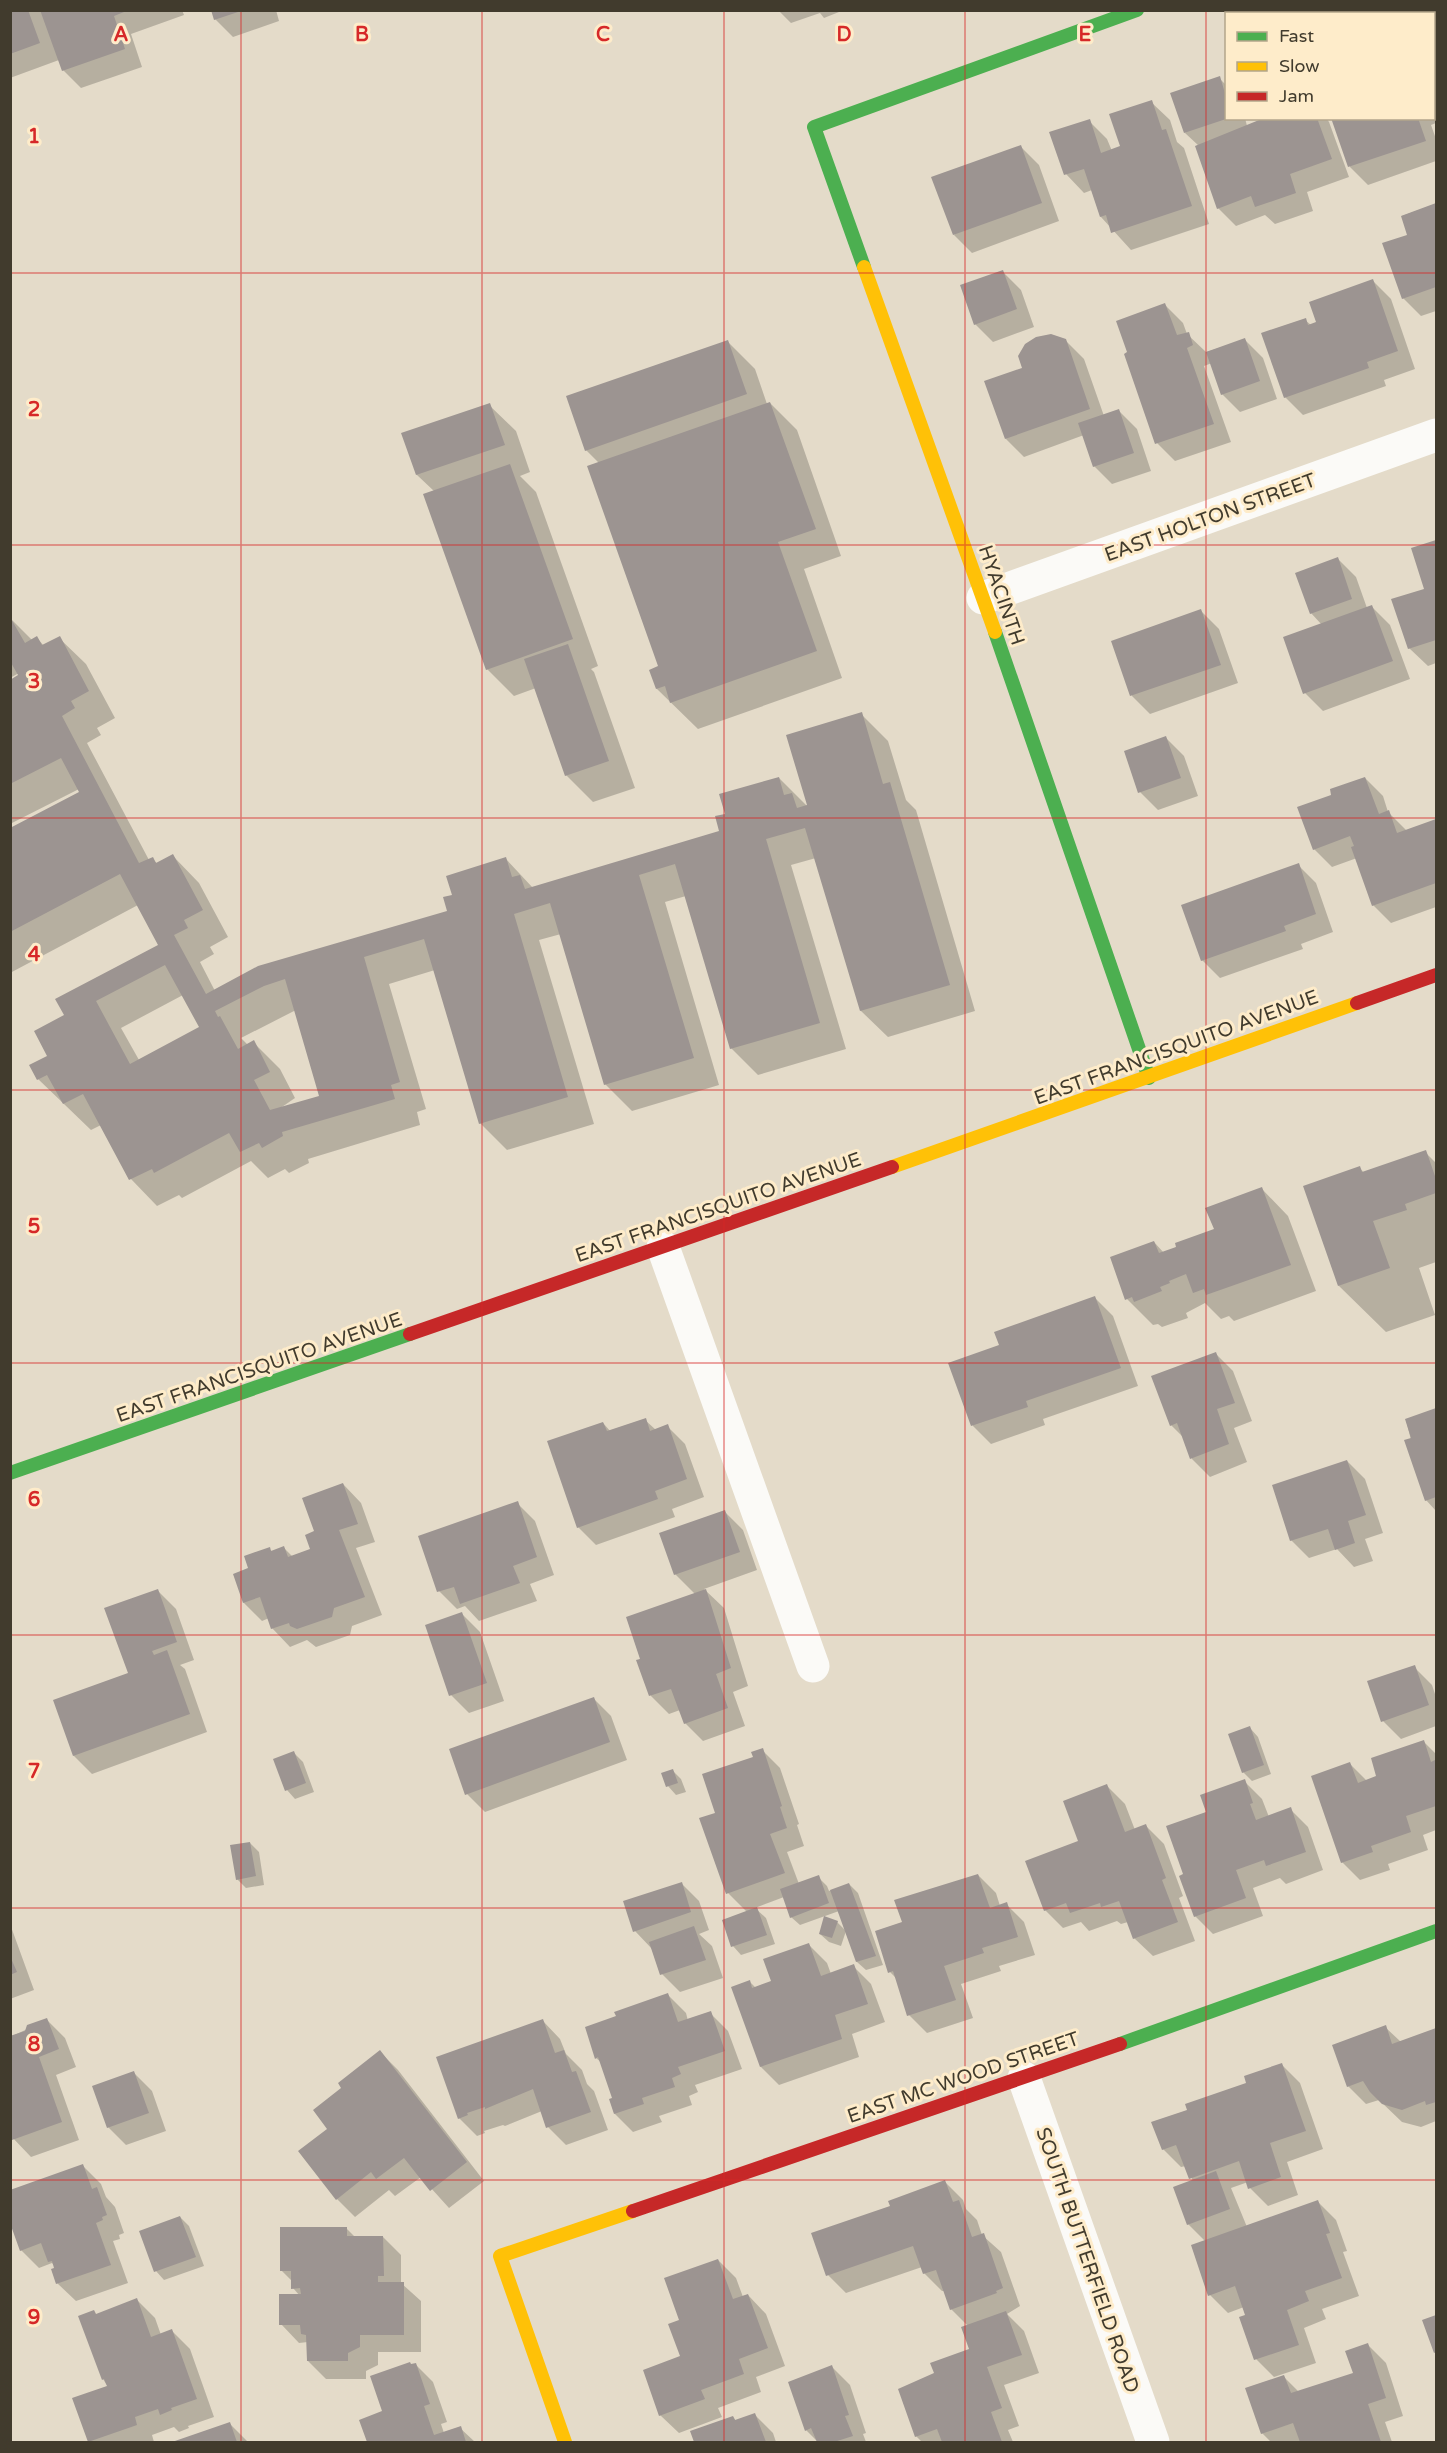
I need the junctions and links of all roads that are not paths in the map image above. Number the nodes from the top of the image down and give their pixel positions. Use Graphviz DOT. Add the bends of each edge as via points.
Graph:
graph roads {
  1 [pos="1137,10"];
  2 [pos="1437,435"];
  3 [pos="983,598"];
  4 [pos="1437,975"];
  5 [pos="1149,1078"];
  6 [pos="663,1247"];
  7 [pos="10,1473"];
  8 [pos="813,1666"];
  9 [pos="1437,1931"];
  10 [pos="1024,2078"];
  11 [pos="565,2442"];
  12 [pos="1153,2442"];
  1 -- 3 [label="street, HYACINTH" via="814,127"];
  2 -- 3 [label="street, EAST HOLTON STREET"];
  3 -- 5 [label="street, HYACINTH"];
  4 -- 5 [label="street, EAST FRANCISQUITO AVENUE"];
  5 -- 6 [label="street, EAST FRANCISQUITO AVENUE"];
  6 -- 7 [label="street, EAST FRANCISQUITO AVENUE"];
  6 -- 8 [label="street"];
  9 -- 10 [label="street, EAST MC WOOD STREET"];
  10 -- 11 [label="street, EAST MC WOOD STREET" via="500,2256"];
  10 -- 12 [label="street, SOUTH BUTTERFIELD ROAD"];
}
